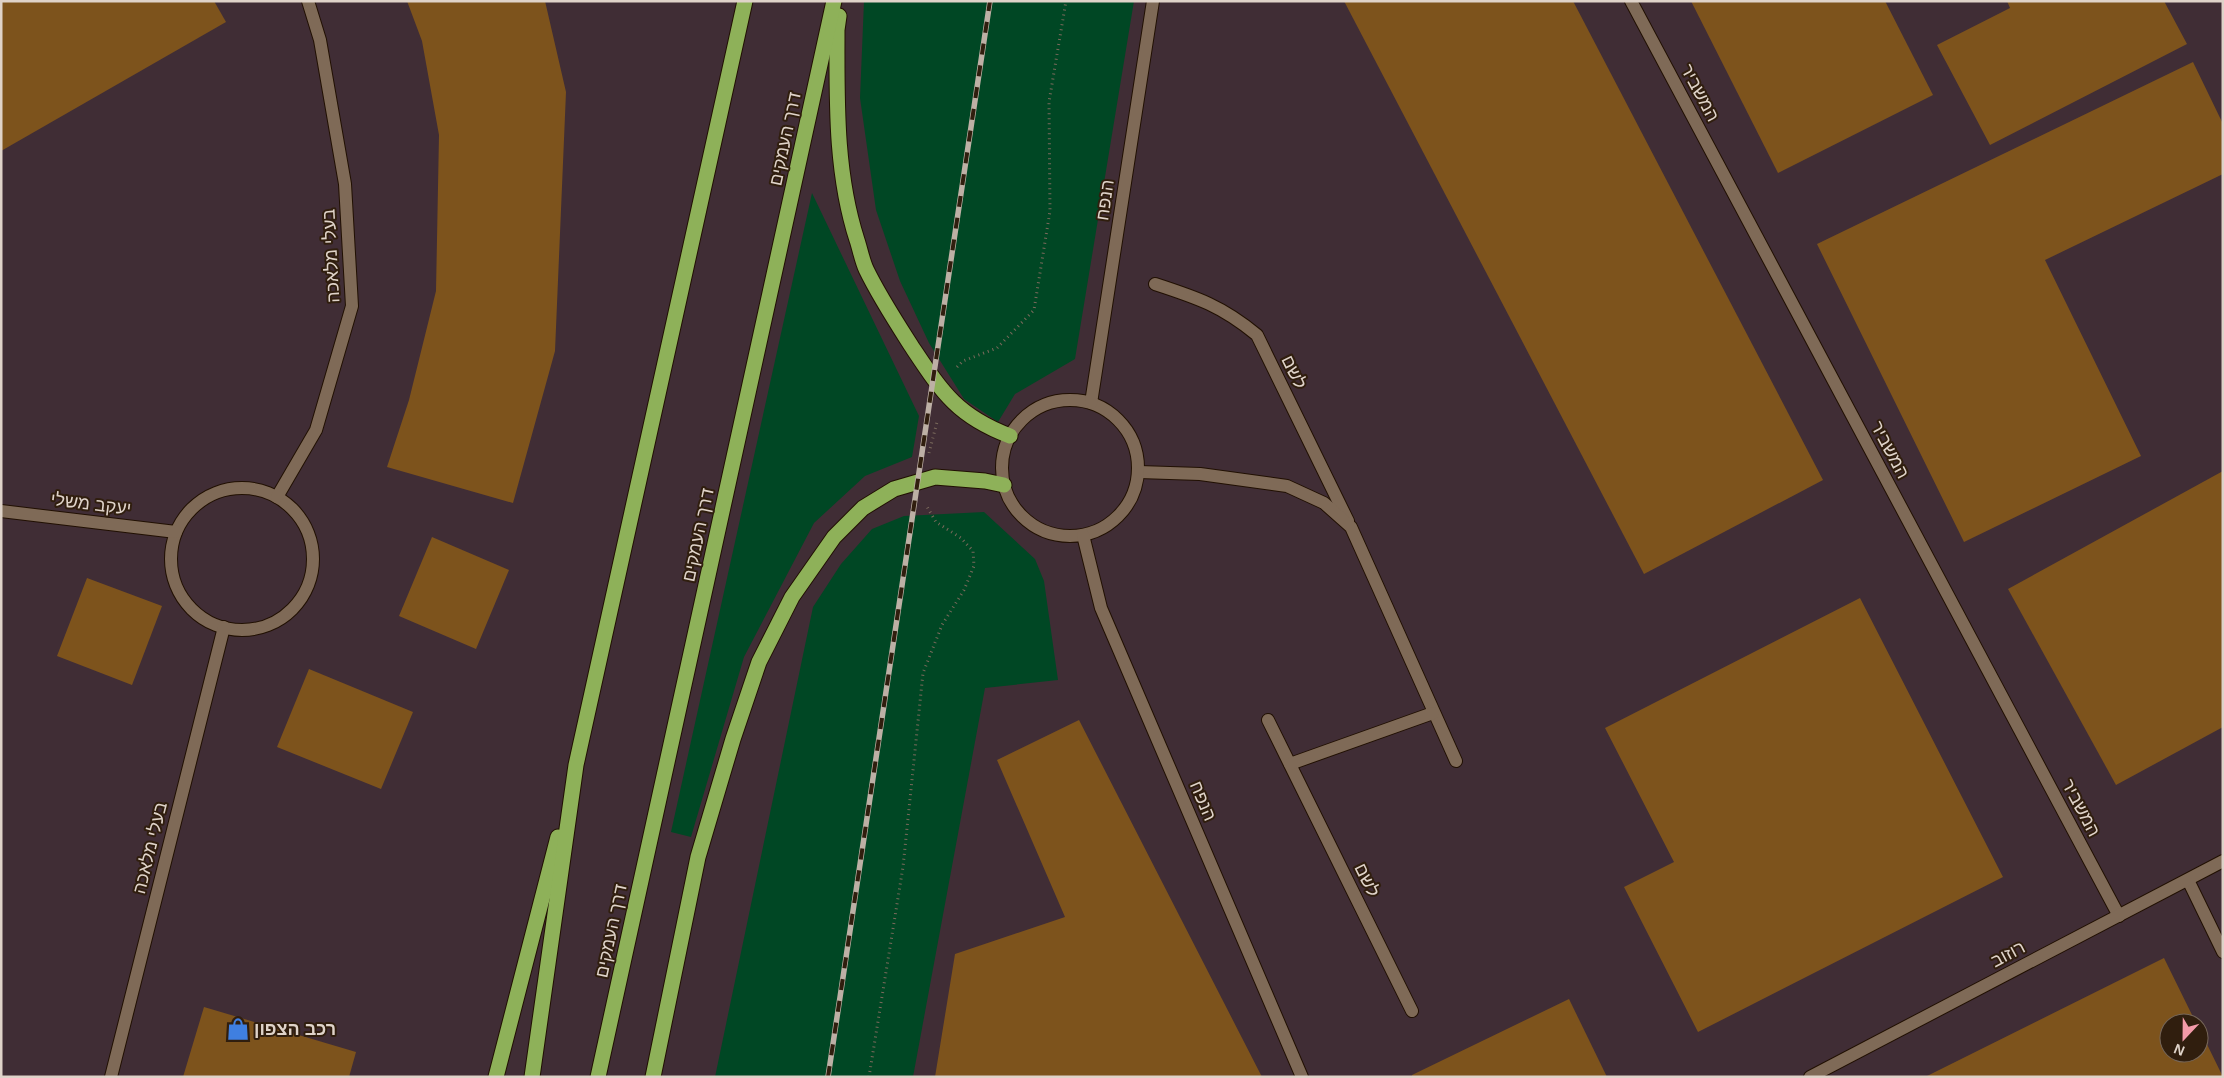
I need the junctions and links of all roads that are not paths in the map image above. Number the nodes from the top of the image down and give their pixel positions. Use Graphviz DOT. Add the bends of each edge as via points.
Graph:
graph roads {
  1 [pos="308,1"];
  2 [pos="745,1"];
  3 [pos="834,1"];
  4 [pos="841,1"];
  5 [pos="1153,1"];
  6 [pos="1631,1"];
  7 [pos="1156,284"];
  8 [pos="1092,403"];
  9 [pos="1010,436"];
  10 [pos="1139,472"];
  11 [pos="1004,485"];
  12 [pos="277,497"];
  13 [pos="1,511"];
  14 [pos="1351,527"];
  15 [pos="176,532"];
  16 [pos="1083,535"];
  17 [pos="224,627"];
  18 [pos="1433,713"];
  19 [pos="1268,720"];
  20 [pos="1456,761"];
  21 [pos="1290,764"];
  22 [pos="576,765"];
  23 [pos="2223,861"];
  24 [pos="2188,880"];
  25 [pos="2119,916"];
  26 [pos="2223,952"];
  27 [pos="1412,1011"];
  28 [pos="111,1077"];
  29 [pos="496,1077"];
  30 [pos="532,1077"];
  31 [pos="598,1077"];
  32 [pos="653,1077"];
  33 [pos="1302,1077"];
  34 [pos="1810,1077"];
  1 -- 12 [label="street, בעלי מלאכה" via="320,40 345,184 352,306 316,430"];
  2 -- 22 [label="highway"];
  3 -- 31 [label="highway, דרך העמקים"];
  4 -- 9 [label="highway" via="837,30 837,122 849,215 865,268 940,389 961,411 988,428"];
  5 -- 8 [label="street, הנפח"];
  6 -- 25 [label="street, המשביר"];
  7 -- 14 [label="street, לשם" via="1205,300 1236,317 1257,335"];
  8 -- 9 [label="street" via="1072,400 1036,409"];
  8 -- 10 [label="street" via="1111,413 1127,430 1136,449"];
  9 -- 11 [label="street" via="1002,468"];
  10 -- 14 [label="street, לשם" via="1200,474 1287,486 1324,503"];
  10 -- 16 [label="street" via="1134,494 1122,514 1104,528"];
  11 -- 16 [label="street" via="1012,504 1031,523 1062,536"];
  11 -- 32 [label="highway" via="935,477 894,489 863,508 834,537 792,597 759,662 698,857"];
  12 -- 15 [label="street" via="254,489 230,489 208,497 189,511"];
  12 -- 17 [label="street" via="295,511 308,530 313,552 312,575 303,596 288,614 268,625 246,630"];
  13 -- 15 [label="street, יעקב משלי"];
  14 -- 18 [label="street, לשם"];
  15 -- 17 [label="street" via="171,555 174,579 184,600 202,617"];
  16 -- 33 [label="street, הנפח" via="1101,608"];
  17 -- 28 [label="street, בעלי מלאכה"];
  18 -- 20 [label="street, לשם"];
  18 -- 21 [label="street"];
  19 -- 21 [label="street, לשם"];
  21 -- 27 [label="street, לשם"];
  22 -- 29 [label="highway"];
  22 -- 30 [label="highway"];
  23 -- 24 [label="street, רוזוב"];
  24 -- 25 [label="street, רוזוב"];
  24 -- 26 [label="street"];
  25 -- 34 [label="street, רוזוב"];
}
